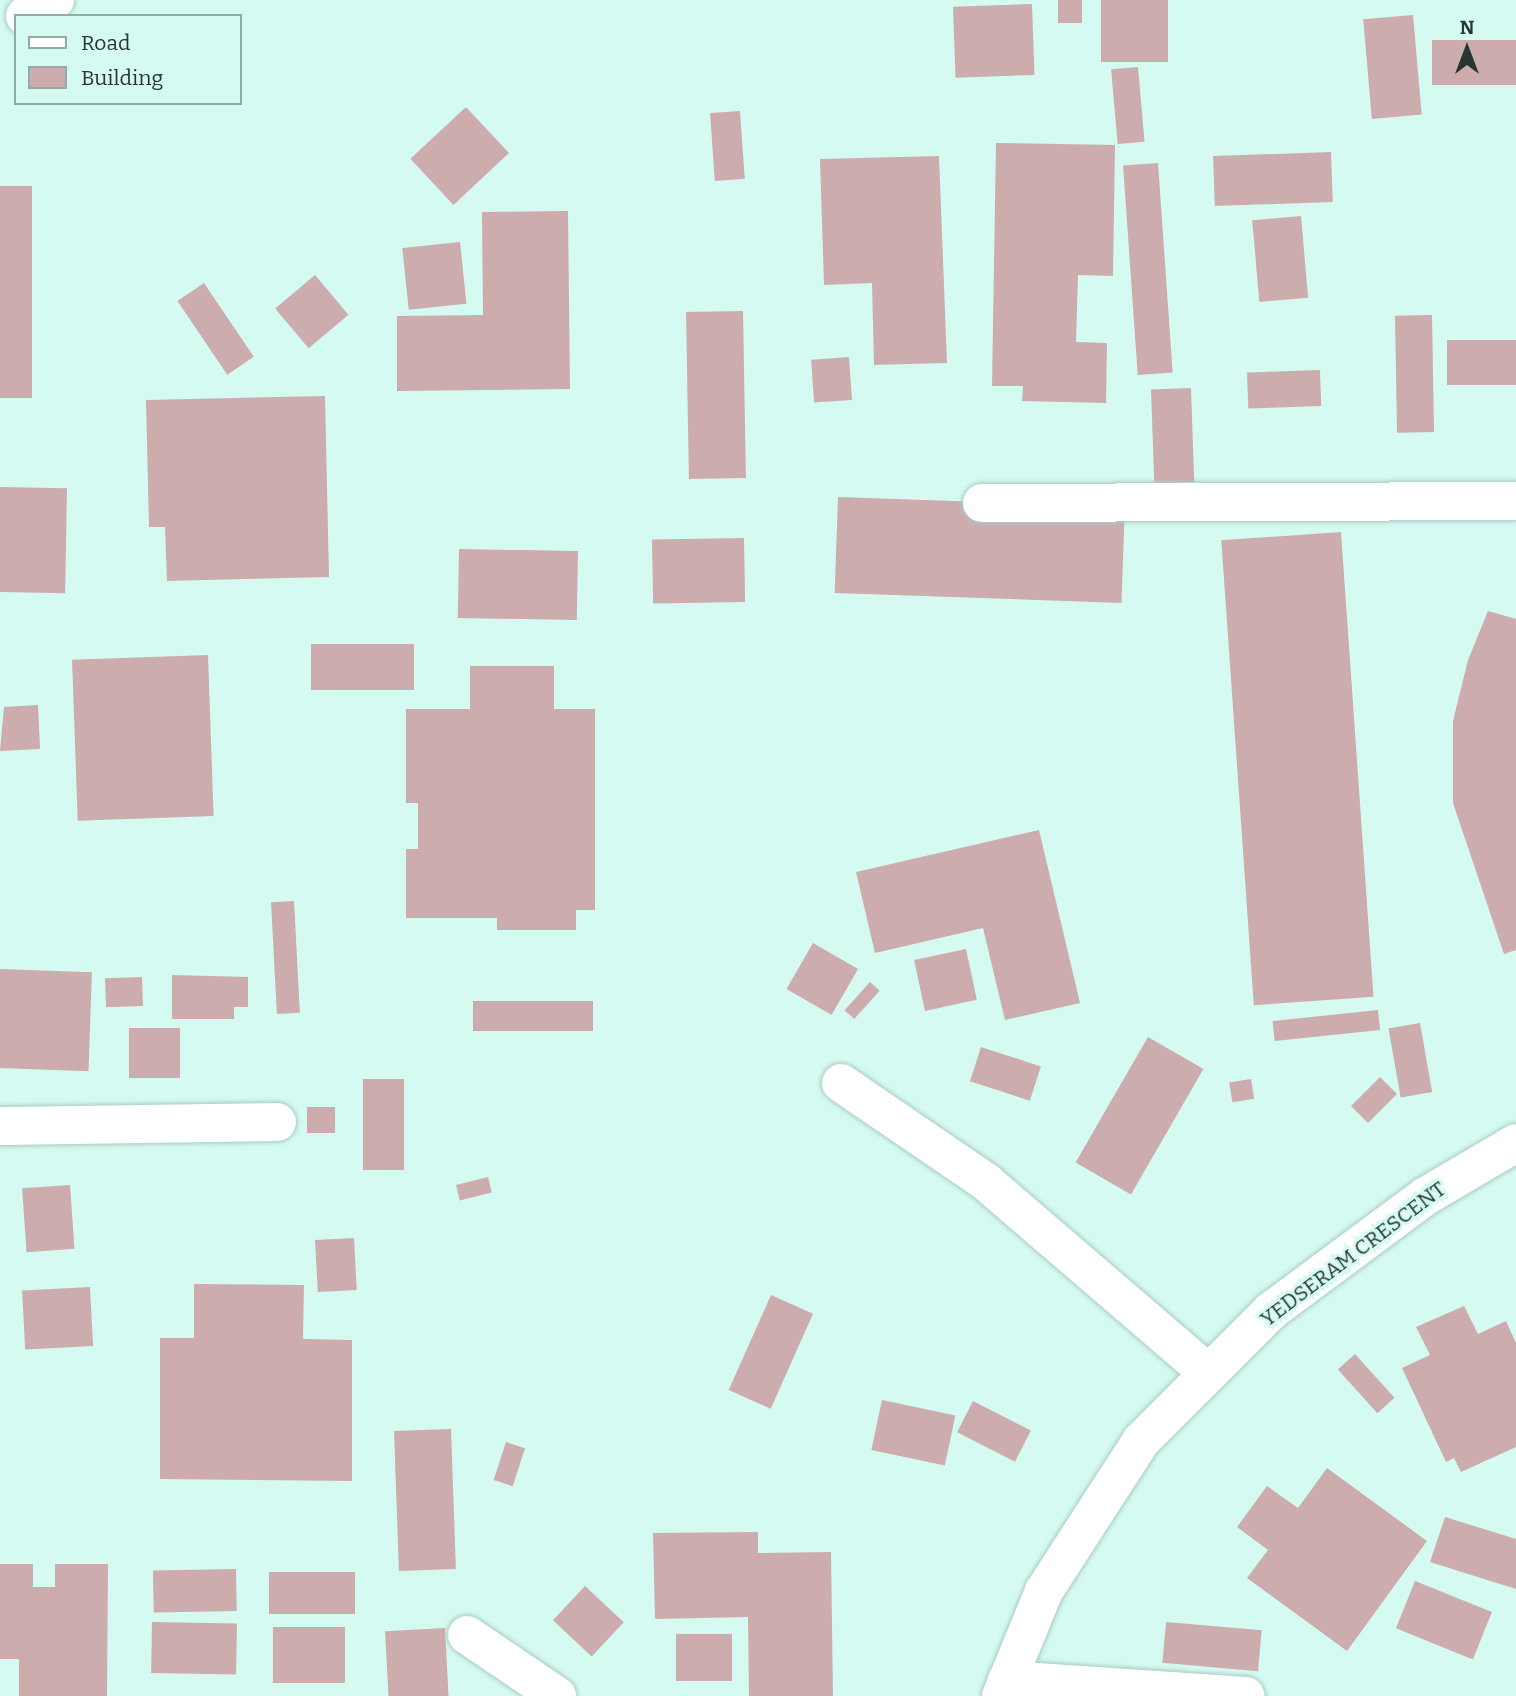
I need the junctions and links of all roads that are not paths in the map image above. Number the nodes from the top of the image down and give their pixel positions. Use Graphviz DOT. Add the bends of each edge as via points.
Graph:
graph roads {
  1 [pos="55,0"];
  2 [pos="29,14"];
  3 [pos="1516,501"];
  4 [pos="982,502"];
  5 [pos="841,1083"];
  6 [pos="276,1122"];
  7 [pos="0,1126"];
  8 [pos="1516,1143"];
  9 [pos="1208,1373"];
  10 [pos="467,1635"];
  11 [pos="1004,1688"];
  12 [pos="557,1696"];
  13 [pos="1245,1696"];
  1 -- 2 [label="street"];
  3 -- 4 [label="street"];
  5 -- 9 [label="street" via="986,1182"];
  6 -- 7 [label="street"];
  8 -- 9 [label="street, YEDSERAM CRESCENT" via="1426,1196 1271,1311"];
  9 -- 11 [label="street, YEDSERAM CRESCENT" via="1140,1441 1044,1591"];
  10 -- 12 [label="street"];
  11 -- 13 [label="street"];
}
